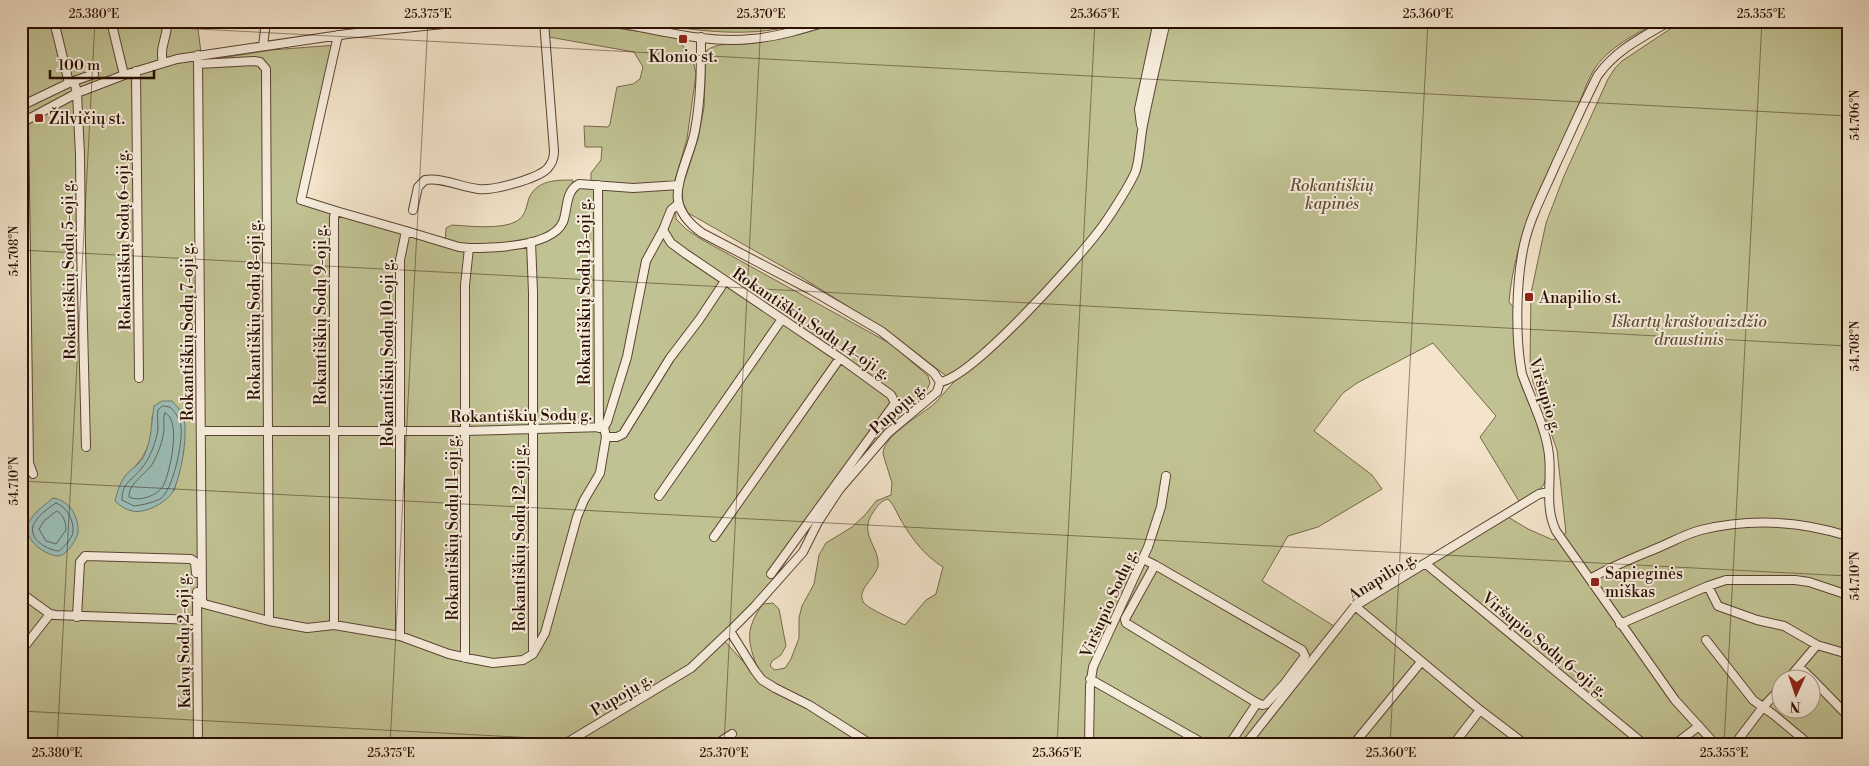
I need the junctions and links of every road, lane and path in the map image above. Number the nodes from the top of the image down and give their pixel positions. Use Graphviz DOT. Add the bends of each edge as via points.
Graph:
graph roads {
  1 [pos="54,21"];
  2 [pos="111,21"];
  3 [pos="167,21"];
  4 [pos="266,21"];
  5 [pos="472,21"];
  6 [pos="544,21"];
  7 [pos="606,21"];
  8 [pos="829,21"];
  9 [pos="1158,21"];
  10 [pos="1166,21"];
  11 [pos="1670,21"];
  12 [pos="391,25"];
  13 [pos="338,35"];
  14 [pos="701,37"];
  15 [pos="263,46"];
  16 [pos="198,59"];
  17 [pos="163,63"];
  18 [pos="136,71"];
  19 [pos="94,74"];
  20 [pos="124,75"];
  21 [pos="71,82"];
  22 [pos="77,93"];
  23 [pos="21,106"];
  24 [pos="22,120"];
  25 [pos="1141,134"];
  26 [pos="598,185"];
  27 [pos="679,185"];
  28 [pos="678,204"];
  29 [pos="413,210"];
  30 [pos="336,211"];
  31 [pos="663,230"];
  32 [pos="406,231"];
  33 [pos="531,242"];
  34 [pos="469,248"];
  35 [pos="725,281"];
  36 [pos="782,319"];
  37 [pos="840,358"];
  38 [pos="139,378"];
  39 [pos="940,382"];
  40 [pos="601,428"];
  41 [pos="532,429"];
  42 [pos="333,430"];
  43 [pos="401,430"];
  44 [pos="201,431"];
  45 [pos="268,431"];
  46 [pos="466,431"];
  47 [pos="606,437"];
  48 [pos="86,446"];
  49 [pos="33,474"];
  50 [pos="1166,476"];
  51 [pos="1549,492"];
  52 [pos="659,496"];
  53 [pos="714,536"];
  54 [pos="1848,536"];
  55 [pos="1143,559"];
  56 [pos="1426,564"];
  57 [pos="1155,565"];
  58 [pos="771,574"];
  59 [pos="1590,579"];
  60 [pos="1708,586"];
  61 [pos="21,592"];
  62 [pos="1848,595"];
  63 [pos="1355,606"];
  64 [pos="50,614"];
  65 [pos="77,617"];
  66 [pos="197,620"];
  67 [pos="270,621"];
  68 [pos="1620,624"];
  69 [pos="334,625"];
  70 [pos="730,631"];
  71 [pos="400,636"];
  72 [pos="1706,640"];
  73 [pos="1817,645"];
  74 [pos="21,651"];
  75 [pos="532,654"];
  76 [pos="1848,654"];
  77 [pos="465,658"];
  78 [pos="1421,662"];
  79 [pos="1799,667"];
  80 [pos="1090,679"];
  81 [pos="1822,690"];
  82 [pos="1772,698"];
  83 [pos="1257,703"];
  84 [pos="1763,708"];
  85 [pos="1480,710"];
  86 [pos="1248,714"];
  87 [pos="1848,716"];
  88 [pos="1260,724"];
  89 [pos="1699,726"];
  90 [pos="732,734"];
  91 [pos="198,745"];
  92 [pos="563,745"];
  93 [pos="715,745"];
  94 [pos="872,745"];
  95 [pos="961,745"];
  96 [pos="977,745"];
  97 [pos="1089,745"];
  98 [pos="1206,745"];
  99 [pos="1229,745"];
  100 [pos="1244,745"];
  101 [pos="1353,745"];
  102 [pos="1453,745"];
  103 [pos="1526,745"];
  104 [pos="1645,745"];
  105 [pos="1674,745"];
  106 [pos="1716,745"];
  107 [pos="1734,745"];
  108 [pos="1810,745"];
  1 -- 21 [label="street, Rokantiškių Sodų 5-oji g."];
  2 -- 20 [label="street"];
  3 -- 17 [label="street" via="161,48"];
  4 -- 15 [label="street"];
  5 -- 12 [label="street"];
  6 -- 29 [label="street" via="554,151 550,166 539,174 488,189 425,180 418,187"];
  7 -- 14 [label="street"];
  8 -- 14 [label="street" via="750,40"];
  9 -- 25 [label="street" via="1139,109"];
  10 -- 25 [label="street"];
  11 -- 51 [label="street, Viršupio g." via="1627,46 1598,75 1536,209 1524,244 1519,306 1520,364 1548,448"];
  12 -- 13 [label="street"];
  13 -- 15 [label="street"];
  13 -- 30 [label="street, Rokantiškių Sodų 9-oji g." via="301,200"];
  14 -- 27 [label="street" via="700,93 695,131"];
  15 -- 16 [label="street"];
  16 -- 17 [label="street"];
  16 -- 44 [label="street, Rokantiškių Sodų 7-oji g."];
  16 -- 45 [label="street, Rokantiškių Sodų 8-oji g." via="254,61 266,69"];
  17 -- 18 [label="street"];
  18 -- 20 [label="street"];
  18 -- 38 [label="street, Rokantiškių Sodų 6-oji g."];
  19 -- 21 [label="street"];
  20 -- 22 [label="street"];
  21 -- 22 [label="street, Rokantiškių Sodų 5-oji g."];
  21 -- 23 [label="street"];
  22 -- 24 [label="street"];
  22 -- 48 [label="street, Rokantiškių Sodų 5-oji g."];
  24 -- 49 [label="street" via="29,462"];
  25 -- 39 [label="street" via="1135,172 1098,231 1013,327 964,370 952,379"];
  26 -- 27 [label="street" via="633,188"];
  26 -- 33 [label="street" via="575,186 558,230"];
  26 -- 40 [label="street, Rokantiškių Sodų 13-oji g."];
  27 -- 28 [label="street"];
  28 -- 31 [label="street, Rokantiškių Sodų g." via="671,210"];
  28 -- 39 [label="street, Pupojų g." via="691,225 702,233 811,290 881,332 934,373"];
  30 -- 32 [label="street"];
  30 -- 42 [label="street, Rokantiškių Sodų 9-oji g."];
  31 -- 35 [label="street, Rokantiškių Sodų 14-oji g." via="671,243"];
  31 -- 40 [label="street, Rokantiškių Sodų g." via="643,272 627,357 610,414"];
  32 -- 34 [label="street"];
  32 -- 43 [label="street, Rokantiškių Sodų 10-oji g." via="400,260"];
  33 -- 34 [label="street"];
  33 -- 41 [label="street, Rokantiškių Sodų 12-oji g."];
  34 -- 46 [label="street, Rokantiškių Sodų 11-oji g." via="465,285"];
  35 -- 36 [label="street, Rokantiškių Sodų 14-oji g."];
  35 -- 47 [label="street" via="670,358 622,434"];
  36 -- 37 [label="street, Rokantiškių Sodų 14-oji g."];
  36 -- 52 [label="street"];
  37 -- 53 [label="street"];
  37 -- 58 [label="street, Rokantiškių Sodų 14-oji g." via="891,395 895,403"];
  39 -- 70 [label="street, Pupojų g." via="936,392 888,433 839,490 802,552"];
  40 -- 41 [label="street, Rokantiškių Sodų g."];
  40 -- 47 [label="street, Rokantiškių Sodų 13-oji g."];
  41 -- 46 [label="street, Rokantiškių Sodų g."];
  41 -- 75 [label="street, Rokantiškių Sodų 12-oji g."];
  42 -- 43 [label="street, Rokantiškių Sodų g."];
  42 -- 45 [label="street, Rokantiškių Sodų g."];
  42 -- 69 [label="street, Rokantiškių Sodų 9-oji g."];
  43 -- 46 [label="street, Rokantiškių Sodų g."];
  43 -- 71 [label="street, Rokantiškių Sodų 10-oji g."];
  44 -- 45 [label="street, Rokantiškių Sodų g."];
  44 -- 67 [label="street, Rokantiškių Sodų 7-oji g." via="202,600 207,606"];
  45 -- 67 [label="street, Rokantiškių Sodų 8-oji g."];
  46 -- 77 [label="street, Rokantiškių Sodų 11-oji g."];
  47 -- 75 [label="street" via="600,473 577,517 545,633"];
  50 -- 55 [label="street, Viršupio Sodų g." via="1161,507"];
  51 -- 56 [label="street, Anapilio g." via="1539,494"];
  51 -- 59 [label="street, Viršupio g." via="1552,523"];
  54 -- 59 [label="street" via="1812,526 1780,523 1700,530"];
  55 -- 57 [label="street"];
  55 -- 80 [label="street, Viršupio Sodų g."];
  56 -- 63 [label="street, Anapilio g."];
  56 -- 104 [label="street, Viršupio Sodų 6-oji g."];
  57 -- 83 [label="street" via="1125,619 1126,623"];
  57 -- 83 [label="street" via="1302,650 1305,656 1285,683 1266,704"];
  59 -- 68 [label="street, Viršupio g."];
  60 -- 62 [label="street" via="1733,580 1795,580"];
  60 -- 68 [label="street"];
  60 -- 73 [label="street" via="1718,606 1784,626"];
  61 -- 64 [label="street"];
  63 -- 78 [label="street"];
  63 -- 88 [label="street, Anapilio g."];
  64 -- 65 [label="street"];
  64 -- 74 [label="street"];
  65 -- 66 [label="street"];
  65 -- 66 [label="street, Kalvų Sodų 2-oji g." via="80,562 85,556 193,560 196,564"];
  66 -- 91 [label="street, Kalvų Sodų 2-oji g."];
  67 -- 69 [label="street" via="313,629"];
  68 -- 89 [label="street, Viršupio g." via="1675,700"];
  69 -- 71 [label="street"];
  70 -- 92 [label="street, Pupojų g." via="691,668"];
  70 -- 94 [label="street" via="762,680"];
  71 -- 77 [label="street"];
  72 -- 84 [label="street" via="1753,700"];
  73 -- 76 [label="street"];
  73 -- 79 [label="street"];
  75 -- 77 [label="street" via="523,660 493,663"];
  78 -- 85 [label="street"];
  78 -- 101 [label="street"];
  80 -- 97 [label="street, Viršupio Sodų g."];
  80 -- 98 [label="street"];
  81 -- 87 [label="street"];
  82 -- 84 [label="street"];
  83 -- 86 [label="street"];
  84 -- 107 [label="street"];
  84 -- 108 [label="street"];
  85 -- 102 [label="street"];
  85 -- 103 [label="street"];
  86 -- 88 [label="street"];
  86 -- 99 [label="street"];
  88 -- 100 [label="street, Anapilio g."];
  89 -- 105 [label="street"];
  89 -- 106 [label="street, Viršupio g."];
  90 -- 93 [label="street"];
  95 -- 96 [label="street"];
}
